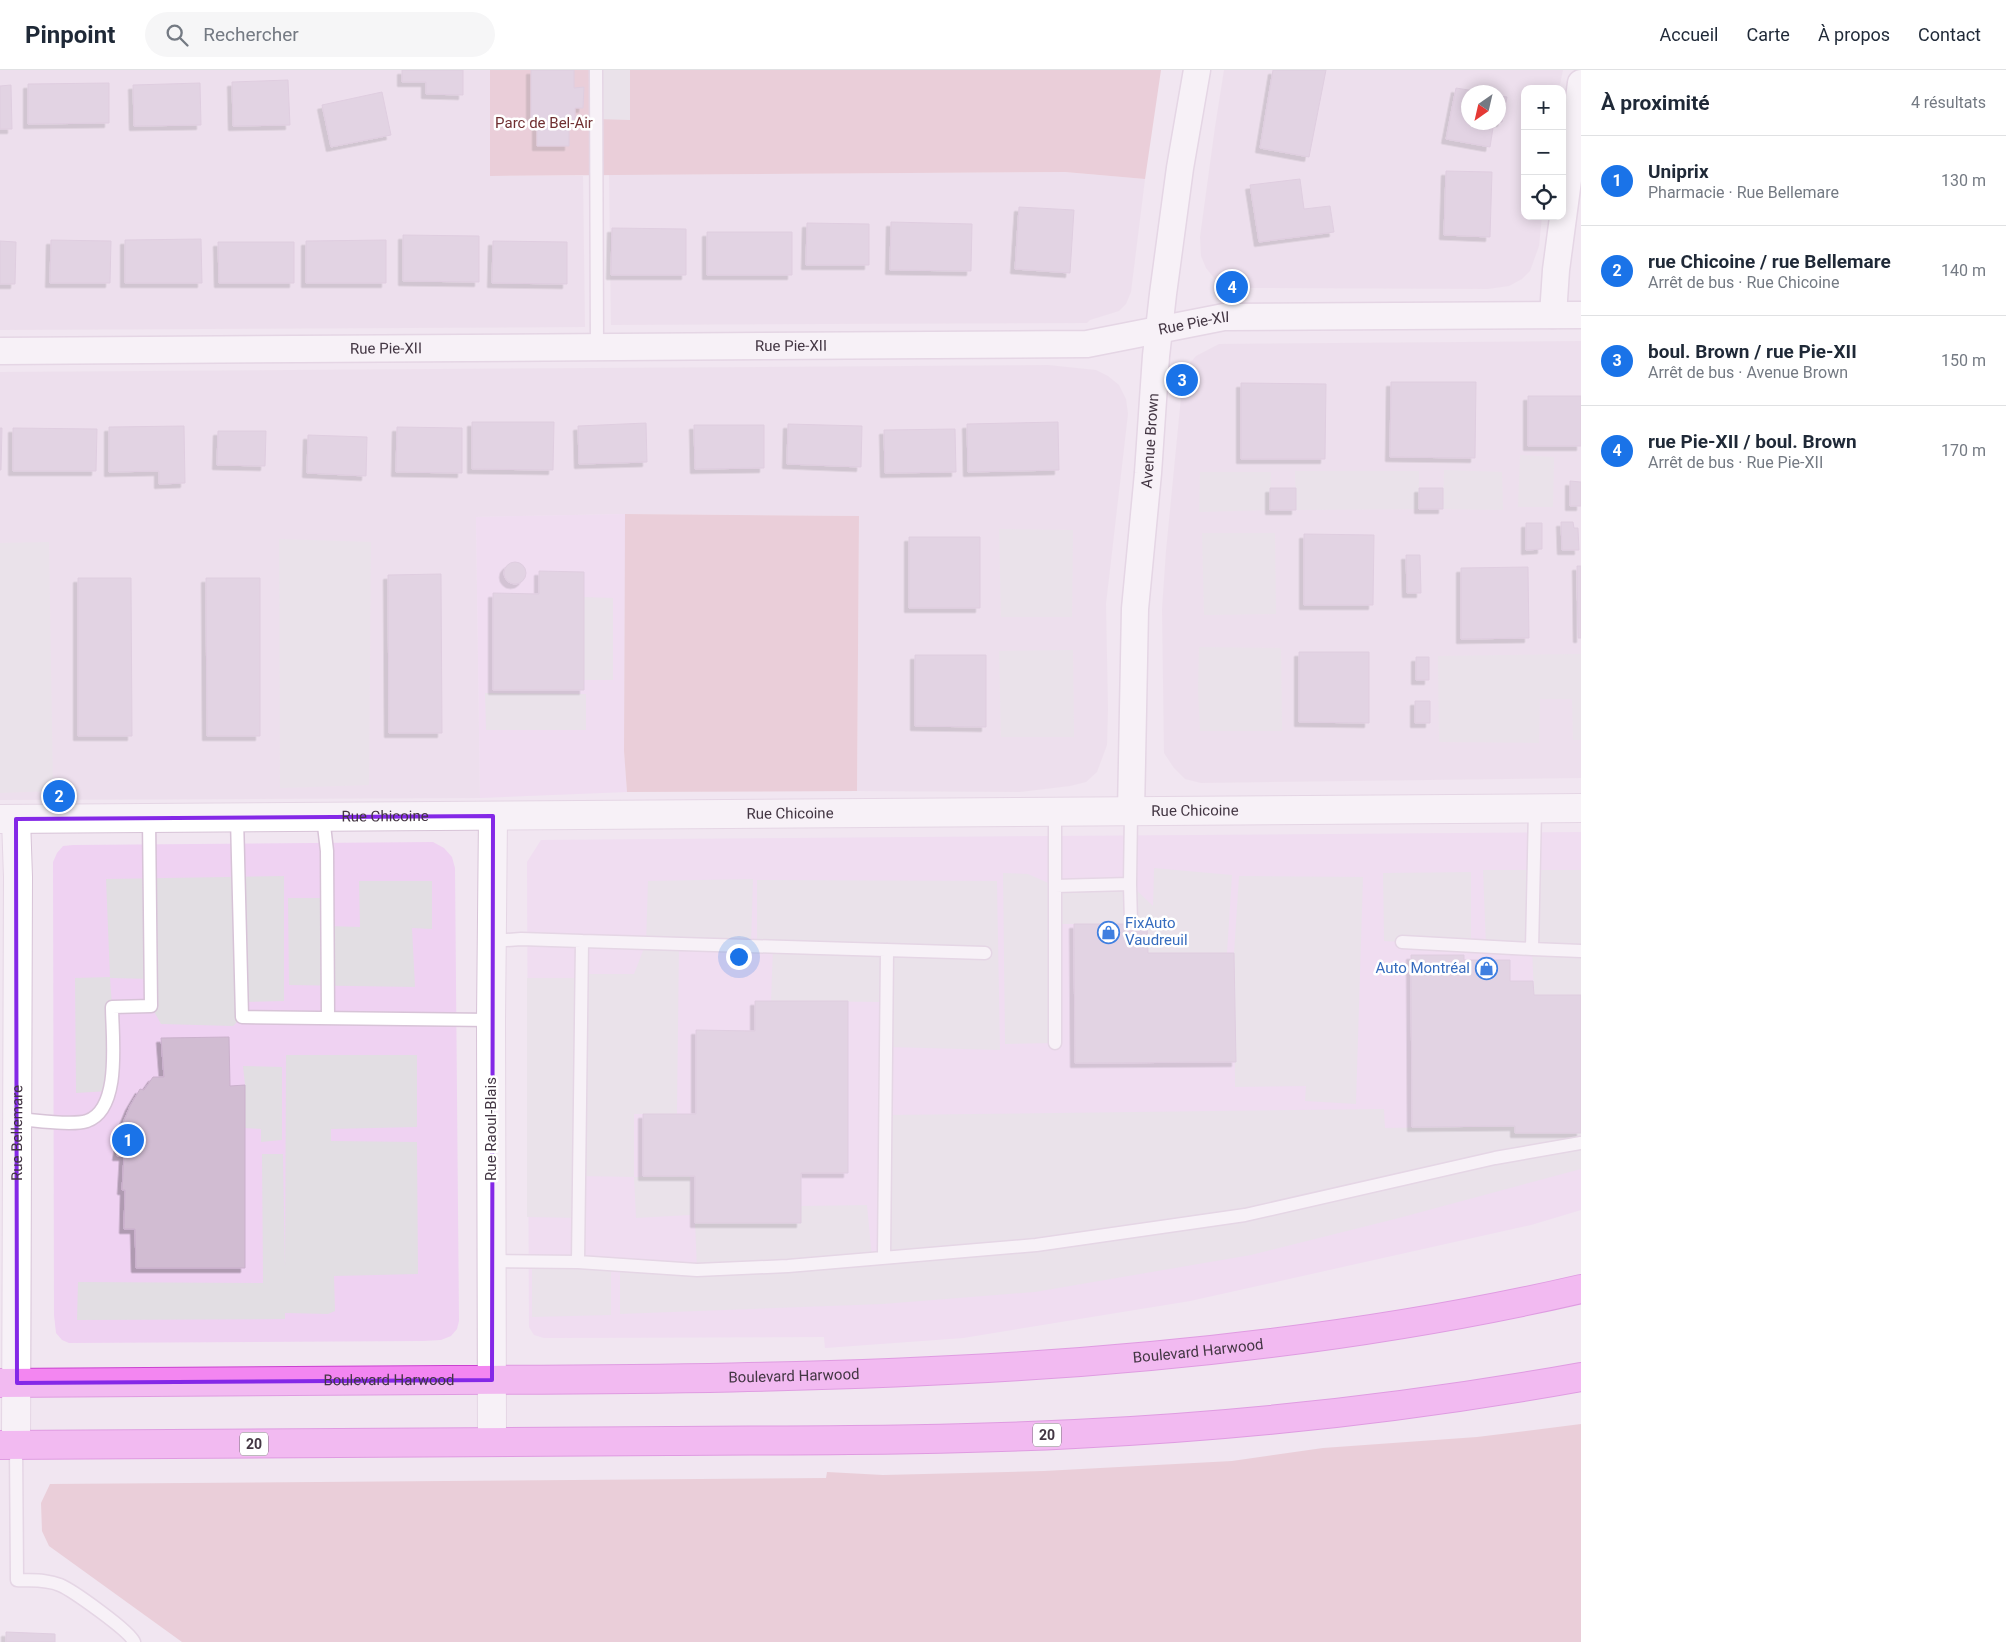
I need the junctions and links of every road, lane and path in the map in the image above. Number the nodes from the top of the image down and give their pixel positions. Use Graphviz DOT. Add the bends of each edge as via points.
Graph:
graph roads {
  1 [pos="596,70"];
  2 [pos="1197,70"];
  3 [pos="1581,83"];
  4 [pos="1554,315"];
  5 [pos="1581,315"];
  6 [pos="1158,331"];
  7 [pos="597,348"];
  8 [pos="0,351"];
  9 [pos="1581,808"];
  10 [pos="1535,809"];
  11 [pos="1055,812"];
  12 [pos="1130,812"];
  13 [pos="493,816"];
  14 [pos="323,817"];
  15 [pos="149,818"];
  16 [pos="237,818"];
  17 [pos="8,819"];
  18 [pos="1130,884"];
  19 [pos="1055,886"];
  20 [pos="1131,924"];
  21 [pos="582,941"];
  22 [pos="492,942"];
  23 [pos="1402,942"];
  24 [pos="1532,949"];
  25 [pos="887,950"];
  26 [pos="1581,951"];
  27 [pos="985,953"];
  28 [pos="328,1017"];
  29 [pos="491,1020"];
  30 [pos="1055,1043"];
  31 [pos="18,1119"];
  32 [pos="1581,1143"];
  33 [pos="884,1257"];
  34 [pos="492,1260"];
  35 [pos="578,1262"];
  36 [pos="1581,1289"];
  37 [pos="1581,1377"];
  38 [pos="492,1380"];
  39 [pos="8,1383"];
  40 [pos="492,1441"];
  41 [pos="8,1445"];
  42 [pos="134,1642"];
  1 -- 7 [label="lane"];
  2 -- 6 [label="street, Avenue Brown"];
  3 -- 4 [label="street" via="1556,270"];
  4 -- 5 [label="street, Rue Pie-XII"];
  4 -- 6 [label="street, Rue Pie-XII" via="1224,317"];
  6 -- 7 [label="street, Rue Pie-XII" via="1087,344"];
  6 -- 12 [label="street, Avenue Brown" via="1134,609"];
  7 -- 8 [label="street, Rue Pie-XII"];
  9 -- 10 [label="street, Rue Chicoine"];
  10 -- 12 [label="street, Rue Chicoine"];
  10 -- 24 [label="lane"];
  11 -- 12 [label="street, Rue Chicoine"];
  11 -- 13 [label="street, Rue Chicoine"];
  11 -- 19 [label="lane"];
  12 -- 18 [label="lane"];
  13 -- 14 [label="street, Rue Chicoine"];
  13 -- 22 [label="street, Rue Raoul-Blais"];
  14 -- 16 [label="street, Rue Chicoine"];
  14 -- 28 [label="lane" via="327,851"];
  15 -- 16 [label="street, Rue Chicoine"];
  15 -- 17 [label="street, Rue Chicoine"];
  15 -- 31 [label="lane" via="151,1006 112,1007 111,1088 102,1109 93,1118 79,1122"];
  16 -- 28 [label="lane" via="242,1016"];
  17 -- 31 [label="street, Rue Bellemare"];
  18 -- 19 [label="lane"];
  18 -- 20 [label="lane"];
  19 -- 30 [label="lane"];
  21 -- 22 [label="lane" via="522,939"];
  21 -- 25 [label="lane"];
  21 -- 35 [label="lane"];
  22 -- 29 [label="street, Rue Raoul-Blais"];
  23 -- 24 [label="lane"];
  24 -- 26 [label="lane"];
  25 -- 27 [label="lane"];
  25 -- 33 [label="lane"];
  28 -- 29 [label="lane"];
  29 -- 34 [label="street, Rue Raoul-Blais"];
  31 -- 39 [label="street, Rue Bellemare"];
  32 -- 33 [label="lane" via="1495,1158 1245,1215 1036,1244"];
  33 -- 35 [label="lane" via="697,1270"];
  34 -- 35 [label="lane"];
  34 -- 38 [label="street, Rue Raoul-Blais"];
  36 -- 38 [label="highway, Boulevard Harwood" via="1338,1333 1080,1363 820,1377"];
  37 -- 40 [label="highway, 20" via="1340,1412 1162,1429 806,1440"];
  38 -- 39 [label="highway, Boulevard Harwood"];
  38 -- 40 [label="street, Rue Raoul-Blais"];
  39 -- 41 [label="street, Rue Bellemare"];
  40 -- 41 [label="highway, 20"];
  41 -- 42 [label="lane" via="17,1580 61,1585 124,1630"];
}
